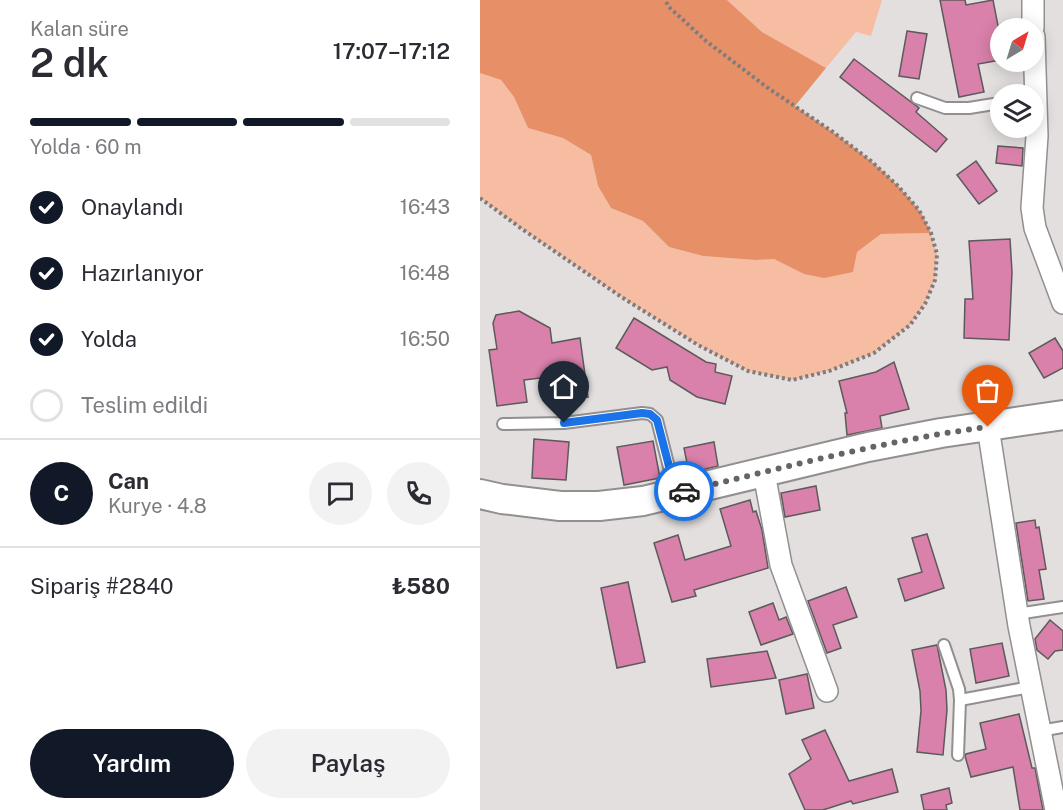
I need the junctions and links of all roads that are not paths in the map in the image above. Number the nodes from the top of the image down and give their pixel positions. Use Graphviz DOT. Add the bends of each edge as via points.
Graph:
graph roads {
  1 [pos="1033,0"];
  2 [pos="1033,18"];
  3 [pos="916,98"];
  4 [pos="990,105"];
  5 [pos="1037,138"];
  6 [pos="1063,303"];
  7 [pos="1063,415"];
  8 [pos="503,424"];
  9 [pos="988,427"];
  10 [pos="764,473"];
  11 [pos="676,493"];
  12 [pos="480,494"];
  13 [pos="1063,607"];
  14 [pos="1017,614"];
  15 [pos="944,645"];
  16 [pos="1030,687"];
  17 [pos="827,691"];
  18 [pos="960,700"];
  19 [pos="1063,727"];
  20 [pos="1040,731"];
  21 [pos="958,755"];
  22 [pos="1056,810"];
  1 -- 2 [label="street"];
  3 -- 4 [label="lane" via="945,108"];
  5 -- 6 [label="street" via="1032,208 1035,228"];
  7 -- 9 [label="street"];
  8 -- 11 [label="lane" via="564,423 650,414 657,420"];
  9 -- 10 [label="street" via="868,447"];
  9 -- 14 [label="street"];
  10 -- 11 [label="street"];
  10 -- 17 [label="street" via="781,565"];
  11 -- 12 [label="street" via="599,506 560,506"];
  13 -- 14 [label="lane"];
  14 -- 16 [label="street"];
  15 -- 18 [label="lane"];
  16 -- 18 [label="lane"];
  16 -- 20 [label="street"];
  18 -- 21 [label="lane"];
  19 -- 20 [label="lane"];
  20 -- 22 [label="street"];
}
